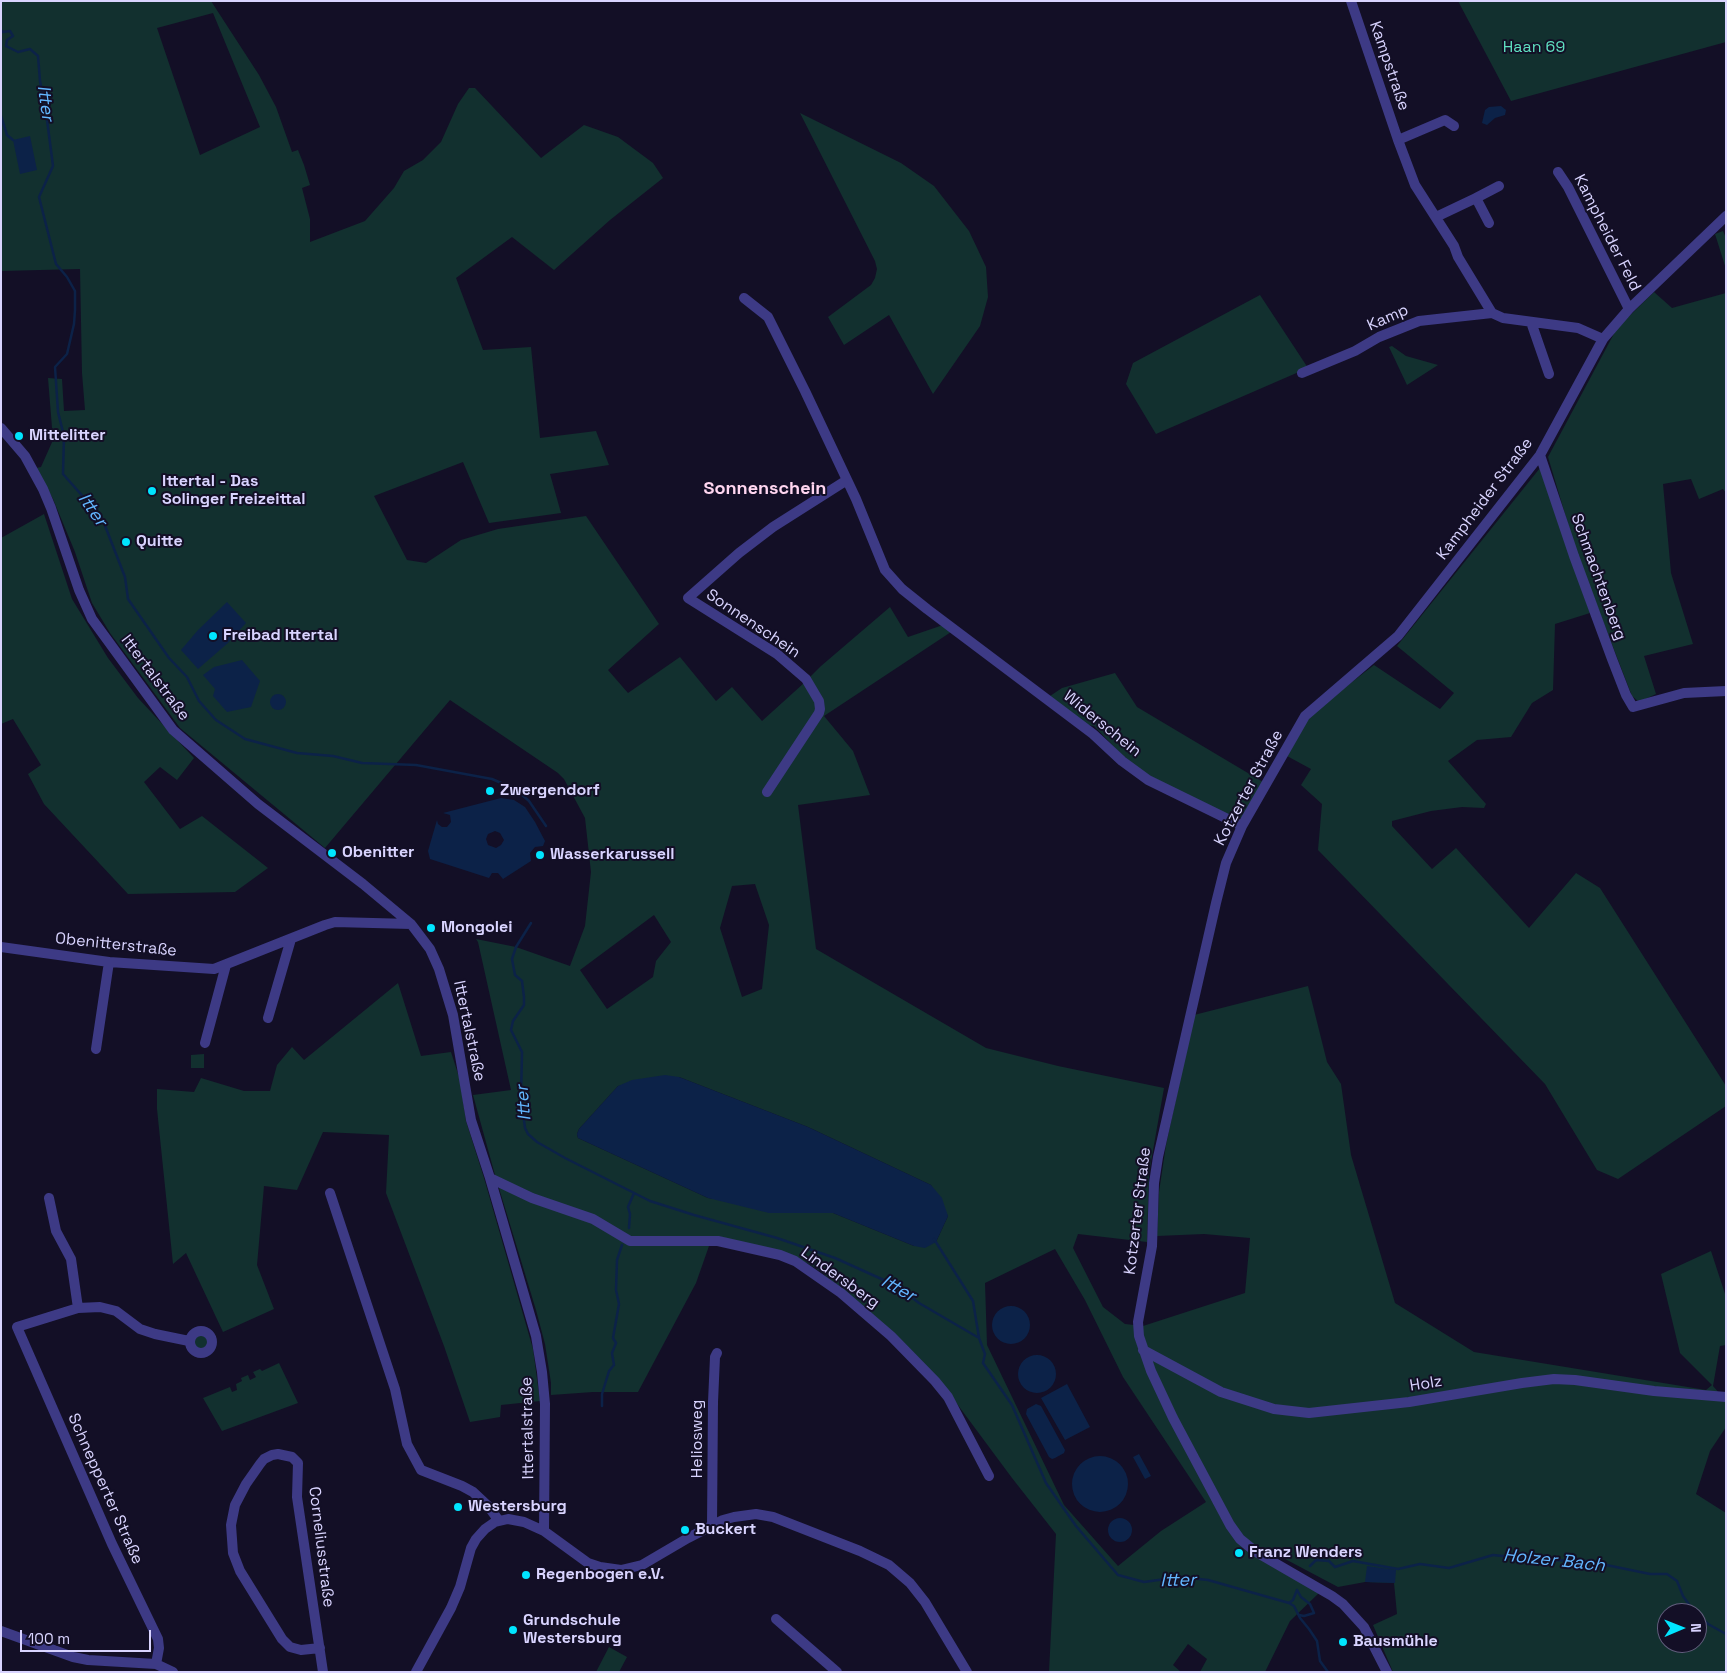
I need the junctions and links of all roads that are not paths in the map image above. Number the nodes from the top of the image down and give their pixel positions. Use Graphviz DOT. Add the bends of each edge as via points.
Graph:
graph roads {
  1 [pos="1351,1"];
  2 [pos="1454,126"];
  3 [pos="1398,140"];
  4 [pos="1558,172"];
  5 [pos="1499,186"];
  6 [pos="1476,198"];
  7 [pos="1726,216"];
  8 [pos="1436,218"];
  9 [pos="1489,223"];
  10 [pos="744,298"];
  11 [pos="1630,309"];
  12 [pos="1492,313"];
  13 [pos="1531,322"];
  14 [pos="1603,339"];
  15 [pos="1302,374"];
  16 [pos="1549,374"];
  17 [pos="1,428"];
  18 [pos="1540,455"];
  19 [pos="847,480"];
  20 [pos="1726,691"];
  21 [pos="1305,716"];
  22 [pos="767,792"];
  23 [pos="1242,826"];
  24 [pos="411,924"];
  25 [pos="291,939"];
  26 [pos="1,947"];
  27 [pos="109,962"];
  28 [pos="226,966"];
  29 [pos="268,1018"];
  30 [pos="205,1044"];
  31 [pos="96,1049"];
  32 [pos="490,1178"];
  33 [pos="330,1193"];
  34 [pos="48,1198"];
  35 [pos="78,1308"];
  36 [pos="189,1340"];
  37 [pos="1143,1350"];
  38 [pos="718,1353"];
  39 [pos="1726,1397"];
  40 [pos="989,1476"];
  41 [pos="499,1521"];
  42 [pos="712,1525"];
  43 [pos="544,1531"];
  44 [pos="776,1619"];
  45 [pos="1,1631"];
  46 [pos="320,1648"];
  47 [pos="156,1664"];
  48 [pos="173,1672"];
  49 [pos="324,1672"];
  50 [pos="416,1672"];
  51 [pos="838,1672"];
  52 [pos="967,1672"];
  53 [pos="1387,1672"];
  1 -- 3 [label="street, Kampstraße"];
  2 -- 3 [label="street" via="1445,120"];
  3 -- 8 [label="street, Kampstraße" via="1415,185"];
  4 -- 11 [label="street, Kampheider Feld"];
  5 -- 6 [label="street"];
  6 -- 8 [label="street"];
  6 -- 9 [label="street"];
  7 -- 11 [label="street, Kampheider Straße"];
  8 -- 12 [label="street, Kampstraße"];
  10 -- 19 [label="street" via="768,318"];
  11 -- 14 [label="street, Kampheider Straße"];
  12 -- 13 [label="street"];
  12 -- 15 [label="street, Kamp" via="1419,321"];
  13 -- 14 [label="street" via="1578,328"];
  13 -- 16 [label="street"];
  14 -- 18 [label="street, Kampheider Straße"];
  17 -- 24 [label="street, Ittertalstraße" via="25,456 42,489 78,590 92,618 172,730 258,804"];
  18 -- 20 [label="street, Schmachtenberg" via="1605,642 1634,707 1684,693"];
  18 -- 21 [label="street, Kampheider Straße" via="1398,636"];
  19 -- 22 [label="street, Sonnenschein" via="772,527 688,598 777,654 806,679 819,701 819,713"];
  19 -- 23 [label="street, Widerschein" via="885,570 902,589 1142,775"];
  21 -- 23 [label="street, Kotzerter Straße"];
  23 -- 37 [label="street, Kotzerter Straße" via="1226,863 1158,1157 1152,1246 1138,1327"];
  24 -- 25 [label="street, Obenitterstraße" via="335,922"];
  24 -- 32 [label="street, Ittertalstraße" via="430,949 444,982 471,1120"];
  25 -- 28 [label="street, Obenitterstraße"];
  25 -- 29 [label="street"];
  26 -- 27 [label="street, Obenitterstraße"];
  27 -- 28 [label="street, Obenitterstraße" via="214,969"];
  27 -- 31 [label="street"];
  28 -- 30 [label="street"];
  32 -- 40 [label="street, Lindersberg" via="532,1198 593,1219 630,1241 709,1240 795,1261 841,1293 891,1336 935,1381 948,1397"];
  32 -- 43 [label="street, Ittertalstraße" via="536,1336 542,1372 545,1404"];
  33 -- 41 [label="street" via="395,1389 407,1444 421,1470 473,1492"];
  34 -- 35 [label="street" via="56,1231 71,1259"];
  35 -- 36 [label="street" via="108,1308 140,1329"];
  35 -- 47 [label="street, Schnepperter Straße" via="17,1327 115,1551 158,1639"];
  37 -- 39 [label="street, Holz" via="1221,1392 1274,1409 1309,1413 1409,1402 1554,1379"];
  37 -- 53 [label="street, Kotzerter Straße" via="1181,1434 1240,1539 1343,1604 1364,1627"];
  38 -- 42 [label="street, Heliosweg" via="715,1357 713,1402"];
  41 -- 43 [label="street" via="518,1520"];
  41 -- 50 [label="street" via="488,1526 476,1539 451,1608"];
  42 -- 43 [label="street" via="642,1565 621,1570 588,1563"];
  42 -- 52 [label="street" via="734,1517 767,1516 879,1559 918,1593"];
  44 -- 51 [label="street"];
  45 -- 47 [label="street" via="88,1660"];
  46 -- 46 [label="street, Corneliusstraße" via="297,1497 298,1463 292,1457 278,1454 264,1459 246,1484 231,1525 233,1553 282,1639 290,1647 301,1650"];
  46 -- 49 [label="street, Corneliusstraße"];
  47 -- 48 [label="street"];
}
